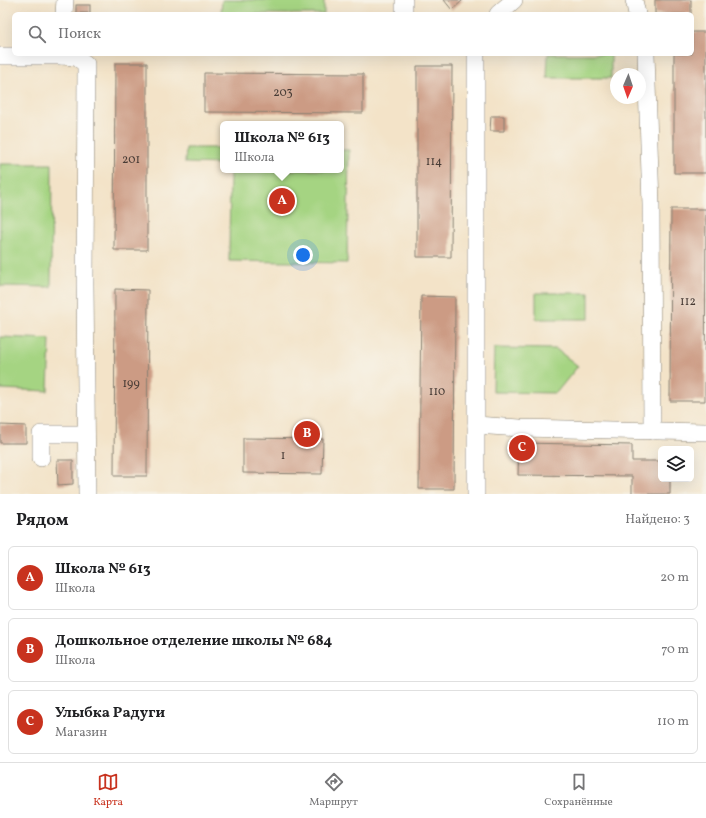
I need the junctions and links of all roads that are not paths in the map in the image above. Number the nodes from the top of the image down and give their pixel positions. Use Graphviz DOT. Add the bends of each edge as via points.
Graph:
graph roads {
  1 [pos="65,0"];
  2 [pos="404,0"];
  3 [pos="514,0"];
  4 [pos="634,0"];
  5 [pos="64,12"];
  6 [pos="404,12"];
  7 [pos="500,12"];
  8 [pos="637,12"];
  9 [pos="0,56"];
  10 [pos="12,56"];
  11 [pos="69,56"];
  12 [pos="476,56"];
  13 [pos="646,56"];
  14 [pos="476,425"];
  15 [pos="652,431"];
  16 [pos="706,432"];
  17 [pos="86,434"];
  18 [pos="41,458"];
  19 [pos="87,494"];
  20 [pos="476,494"];
  1 -- 5 [label="lane"];
  2 -- 6 [label="lane"];
  3 -- 7 [label="lane"];
  4 -- 8 [label="lane"];
  9 -- 10 [label="lane"];
  11 -- 17 [label="lane" via="76,57 86,64"];
  12 -- 14 [label="lane"];
  13 -- 15 [label="lane" via="651,205"];
  14 -- 15 [label="lane"];
  14 -- 20 [label="lane"];
  15 -- 16 [label="lane"];
  17 -- 18 [label="lane" via="41,434"];
  17 -- 19 [label="lane"];
}
